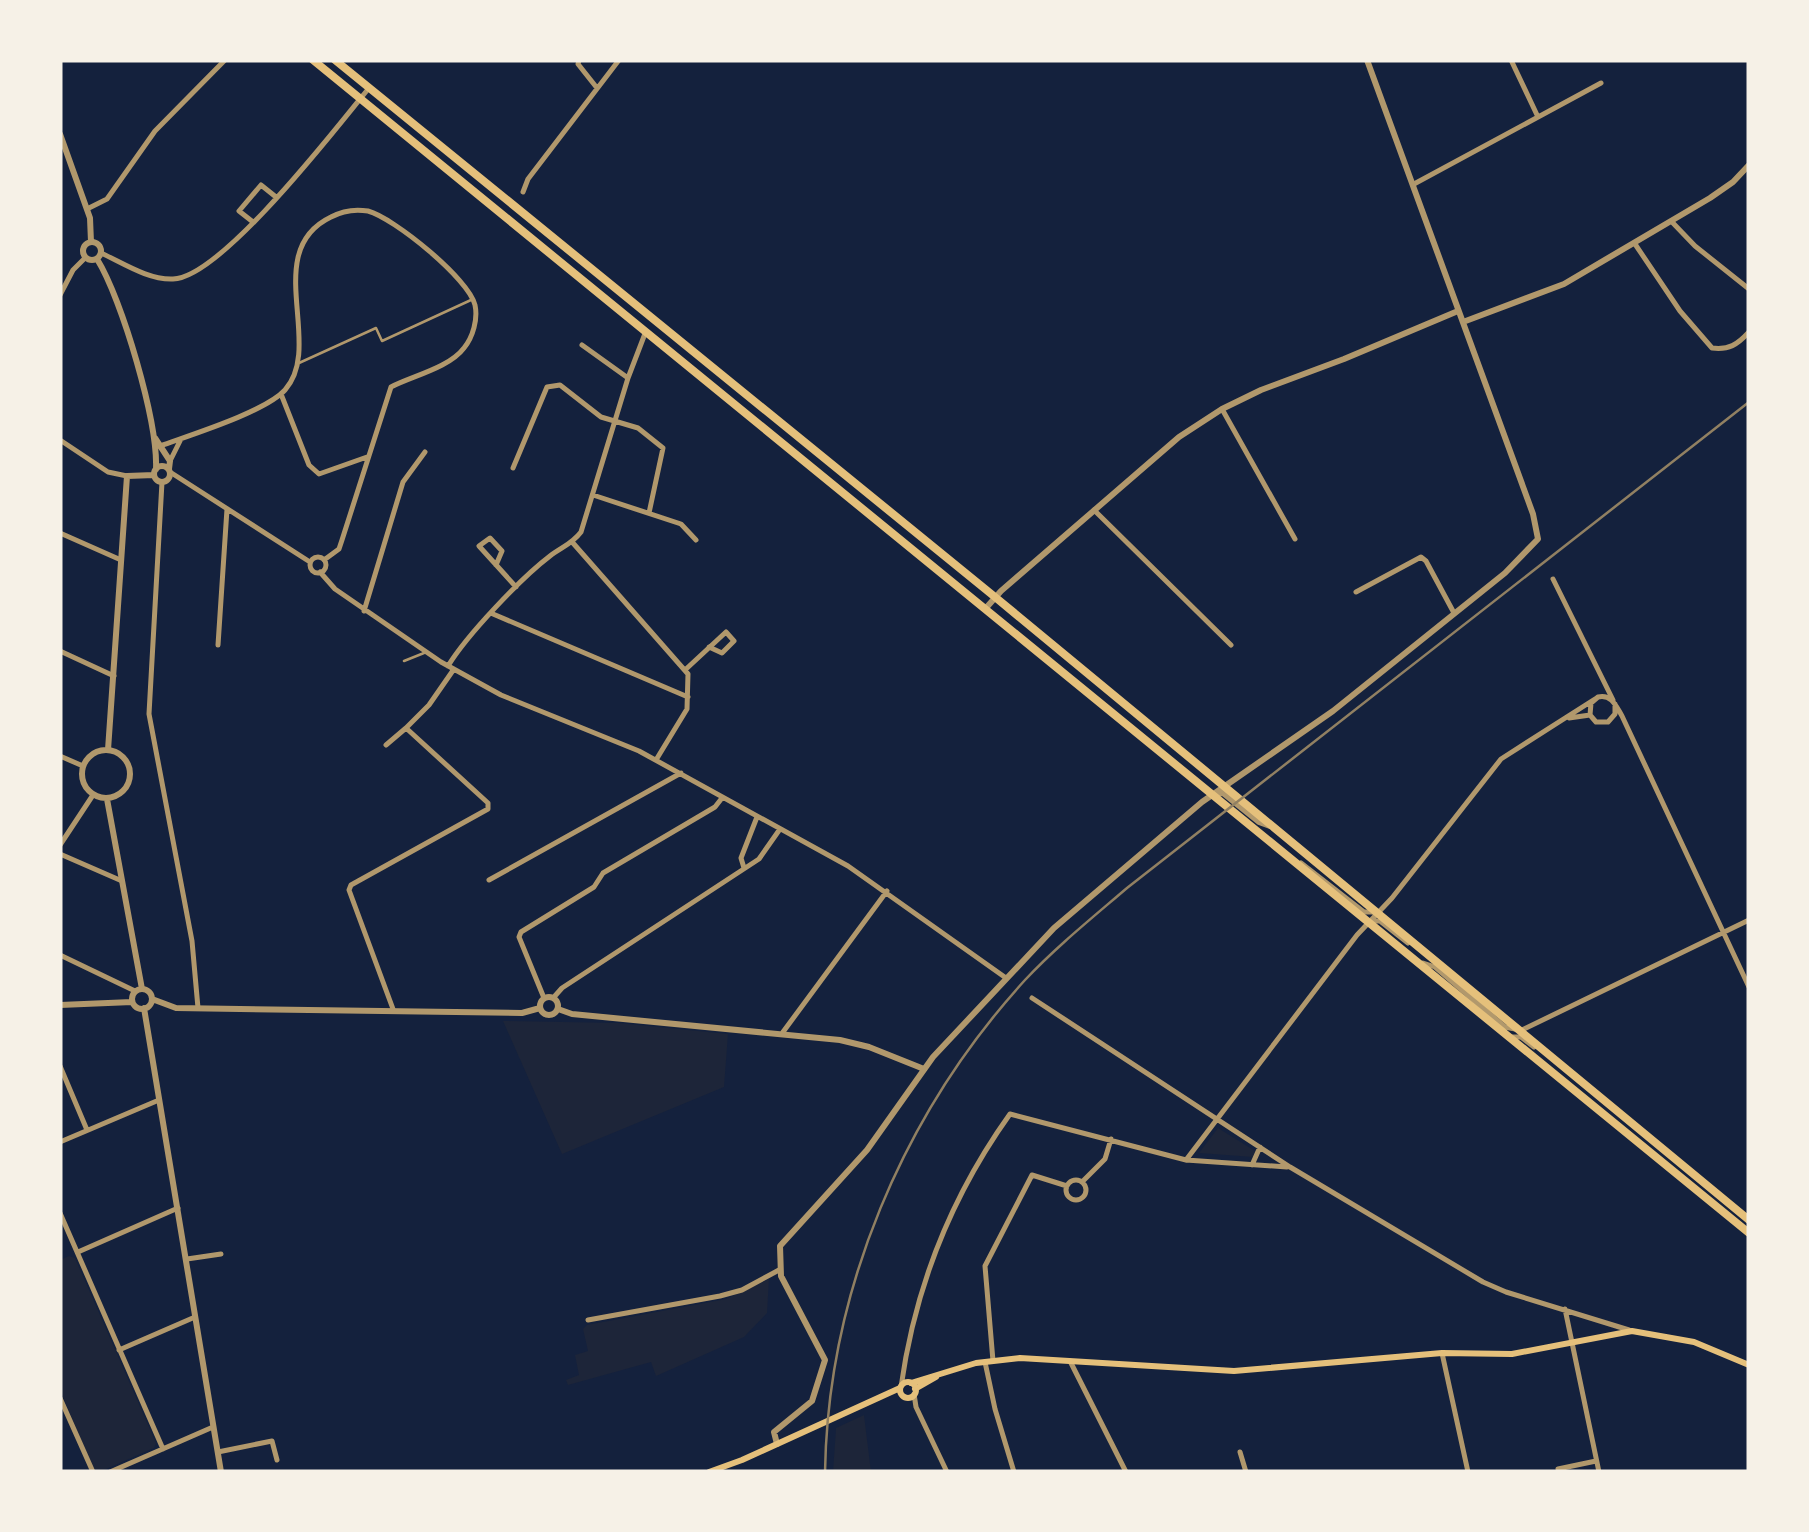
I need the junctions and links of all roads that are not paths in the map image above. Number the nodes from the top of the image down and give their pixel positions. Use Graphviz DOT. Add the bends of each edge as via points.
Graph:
graph roads {
  1 [pos="225,60"];
  2 [pos="314,60"];
  3 [pos="335,60"];
  4 [pos="578,60"];
  5 [pos="1367,60"];
  6 [pos="1511,60"];
  7 [pos="616,61"];
  8 [pos="1601,83"];
  9 [pos="369,88"];
  10 [pos="597,88"];
  11 [pos="360,99"];
  12 [pos="1538,116"];
  13 [pos="60,134"];
  14 [pos="1749,164"];
  15 [pos="1414,184"];
  16 [pos="522,192"];
  17 [pos="276,197"];
  18 [pos="87,209"];
  19 [pos="253,222"];
  20 [pos="1672,222"];
  21 [pos="91,242"];
  22 [pos="1634,244"];
  23 [pos="99,256"];
  24 [pos="85,258"];
  25 [pos="118,261"];
  26 [pos="106,274"];
  27 [pos="1749,289"];
  28 [pos="60,295"];
  29 [pos="472,299"];
  30 [pos="1458,311"];
  31 [pos="1462,322"];
  32 [pos="646,331"];
  33 [pos="1749,332"];
  34 [pos="582,345"];
  35 [pos="297,363"];
  36 [pos="628,378"];
  37 [pos="280,394"];
  38 [pos="1222,409"];
  39 [pos="615,422"];
  40 [pos="152,432"];
  41 [pos="182,438"];
  42 [pos="60,440"];
  43 [pos="160,446"];
  44 [pos="425,452"];
  45 [pos="367,457"];
  46 [pos="170,467"];
  47 [pos="514,468"];
  48 [pos="155,472"];
  49 [pos="127,476"];
  50 [pos="162,482"];
  51 [pos="593,495"];
  52 [pos="227,509"];
  53 [pos="1094,510"];
  54 [pos="649,513"];
  55 [pos="60,532"];
  56 [pos="1295,539"];
  57 [pos="696,540"];
  58 [pos="573,543"];
  59 [pos="123,560"];
  60 [pos="324,560"];
  61 [pos="310,562"];
  62 [pos="496,565"];
  63 [pos="320,572"];
  64 [pos="1553,579"];
  65 [pos="516,587"];
  66 [pos="1356,592"];
  67 [pos="995,597"];
  68 [pos="986,608"];
  69 [pos="364,611"];
  70 [pos="1454,613"];
  71 [pos="493,614"];
  72 [pos="1231,645"];
  73 [pos="218,646"];
  74 [pos="708,647"];
  75 [pos="60,651"];
  76 [pos="426,652"];
  77 [pos="404,660"];
  78 [pos="451,667"];
  79 [pos="685,670"];
  80 [pos="114,676"];
  81 [pos="1604,682"];
  82 [pos="1598,697"];
  83 [pos="690,698"];
  84 [pos="1615,703"];
  85 [pos="1590,714"];
  86 [pos="1566,718"];
  87 [pos="406,728"];
  88 [pos="386,746"];
  89 [pos="108,750"];
  90 [pos="60,756"];
  91 [pos="656,760"];
  92 [pos="83,766"];
  93 [pos="682,774"];
  94 [pos="1221,793"];
  95 [pos="93,795"];
  96 [pos="722,798"];
  97 [pos="107,799"];
  98 [pos="1250,816"];
  99 [pos="757,817"];
  100 [pos="780,828"];
  101 [pos="60,845"];
  102 [pos="60,854"];
  103 [pos="1290,856"];
  104 [pos="744,868"];
  105 [pos="489,880"];
  106 [pos="122,881"];
  107 [pos="886,891"];
  108 [pos="1378,912"];
  109 [pos="1749,920"];
  110 [pos="1369,921"];
  111 [pos="1723,932"];
  112 [pos="1423,950"];
  113 [pos="60,955"];
  114 [pos="1419,962"];
  115 [pos="1006,978"];
  116 [pos="1749,987"];
  117 [pos="138,990"];
  118 [pos="152,998"];
  119 [pos="544,998"];
  120 [pos="554,998"];
  121 [pos="1032,998"];
  122 [pos="132,1002"];
  123 [pos="60,1005"];
  124 [pos="144,1008"];
  125 [pos="198,1008"];
  126 [pos="540,1008"];
  127 [pos="394,1009"];
  128 [pos="558,1009"];
  129 [pos="783,1032"];
  130 [pos="1521,1038"];
  131 [pos="60,1066"];
  132 [pos="924,1069"];
  133 [pos="159,1100"];
  134 [pos="1216,1117"];
  135 [pos="88,1130"];
  136 [pos="1111,1140"];
  137 [pos="60,1142"];
  138 [pos="1260,1148"];
  139 [pos="1186,1160"];
  140 [pos="1252,1165"];
  141 [pos="1290,1168"];
  142 [pos="1082,1182"];
  143 [pos="1067,1186"];
  144 [pos="178,1208"];
  145 [pos="60,1213"];
  146 [pos="1749,1220"];
  147 [pos="1749,1233"];
  148 [pos="78,1252"];
  149 [pos="221,1254"];
  150 [pos="187,1259"];
  151 [pos="780,1270"];
  152 [pos="1564,1310"];
  153 [pos="196,1317"];
  154 [pos="588,1320"];
  155 [pos="1632,1331"];
  156 [pos="1572,1342"];
  157 [pos="120,1350"];
  158 [pos="1442,1352"];
  159 [pos="1068,1358"];
  160 [pos="989,1361"];
  161 [pos="1749,1364"];
  162 [pos="907,1390"];
  163 [pos="60,1398"];
  164 [pos="214,1427"];
  165 [pos="777,1444"];
  166 [pos="162,1449"];
  167 [pos="218,1452"];
  168 [pos="1240,1452"];
  169 [pos="277,1460"];
  170 [pos="1596,1461"];
  171 [pos="1558,1469"];
  172 [pos="92,1472"];
  173 [pos="110,1472"];
  174 [pos="221,1472"];
  175 [pos="709,1472"];
  176 [pos="947,1472"];
  177 [pos="1014,1472"];
  178 [pos="1126,1472"];
  179 [pos="1246,1472"];
  180 [pos="1468,1472"];
  181 [pos="1599,1472"];
  1 -- 18 [label="street" via="155,131 108,199"];
  2 -- 11 [label="main road"];
  3 -- 9 [label="main road"];
  4 -- 10 [label="street"];
  5 -- 15 [label="street"];
  6 -- 12 [label="street"];
  7 -- 10 [label="street"];
  8 -- 12 [label="street"];
  9 -- 11 [label="street"];
  9 -- 67 [label="main road"];
  10 -- 16 [label="street"];
  11 -- 17 [label="street"];
  11 -- 32 [label="main road"];
  12 -- 15 [label="street"];
  13 -- 18 [label="street"];
  14 -- 20 [label="street"];
  15 -- 30 [label="street"];
  17 -- 19 [label="street"];
  17 -- 19 [label="street" via="261,185 239,211"];
  18 -- 21 [label="street"];
  19 -- 25 [label="street" via="206,265 175,279"];
  20 -- 22 [label="street"];
  20 -- 27 [label="street"];
  21 -- 23 [label="street" via="99,245"];
  21 -- 24 [label="street"];
  22 -- 31 [label="street" via="1564,284"];
  22 -- 33 [label="street" via="1712,348 1726,350"];
  23 -- 24 [label="street"];
  23 -- 25 [label="street"];
  23 -- 26 [label="street"];
  24 -- 28 [label="street"];
  25 -- 26 [label="street"];
  26 -- 40 [label="street"];
  29 -- 35 [label="lane" via="382,340 376,328"];
  29 -- 35 [label="street" via="463,283 392,222 354,210 332,216 296,257"];
  29 -- 45 [label="street" via="476,318 463,350 390,387"];
  30 -- 31 [label="street"];
  30 -- 38 [label="street"];
  31 -- 70 [label="street" via="1539,534 1531,549"];
  32 -- 36 [label="street"];
  32 -- 68 [label="main road"];
  34 -- 36 [label="street"];
  35 -- 37 [label="street"];
  36 -- 39 [label="street"];
  37 -- 41 [label="street"];
  37 -- 45 [label="street" via="309,465 319,474"];
  38 -- 53 [label="street"];
  38 -- 56 [label="street"];
  39 -- 47 [label="street" via="560,385 547,387"];
  39 -- 51 [label="street"];
  39 -- 54 [label="street" via="638,428 663,448"];
  40 -- 43 [label="street"];
  40 -- 48 [label="street"];
  41 -- 43 [label="street"];
  41 -- 46 [label="street"];
  42 -- 49 [label="street" via="108,472"];
  43 -- 46 [label="street"];
  44 -- 69 [label="street" via="403,482"];
  45 -- 60 [label="street" via="339,549"];
  46 -- 48 [label="street"];
  46 -- 50 [label="street"];
  46 -- 52 [label="street"];
  48 -- 49 [label="street"];
  48 -- 50 [label="street"];
  49 -- 59 [label="street"];
  50 -- 125 [label="street" via="149,714 192,941"];
  51 -- 54 [label="street"];
  51 -- 58 [label="street"];
  52 -- 61 [label="street"];
  52 -- 73 [label="street"];
  53 -- 67 [label="street"];
  53 -- 72 [label="street"];
  54 -- 57 [label="street" via="682,524"];
  55 -- 59 [label="street"];
  58 -- 65 [label="street"];
  58 -- 79 [label="street"];
  59 -- 80 [label="street"];
  60 -- 61 [label="street"];
  60 -- 63 [label="street"];
  61 -- 63 [label="street"];
  62 -- 62 [label="street" via="479,546 490,538 502,550"];
  62 -- 65 [label="street"];
  63 -- 69 [label="street"];
  64 -- 81 [label="street"];
  65 -- 71 [label="street"];
  66 -- 70 [label="street" via="1421,557"];
  67 -- 68 [label="street"];
  67 -- 94 [label="main road"];
  68 -- 94 [label="main road"];
  69 -- 76 [label="street"];
  70 -- 94 [label="street"];
  71 -- 78 [label="street"];
  71 -- 83 [label="street"];
  74 -- 74 [label="street" via="722,653 734,641 726,632"];
  74 -- 79 [label="street"];
  75 -- 80 [label="street"];
  76 -- 77 [label="lane"];
  76 -- 78 [label="street"];
  78 -- 87 [label="street"];
  78 -- 91 [label="street" via="501,696"];
  79 -- 83 [label="street"];
  80 -- 89 [label="street"];
  81 -- 82 [label="street"];
  81 -- 84 [label="street"];
  82 -- 84 [label="street"];
  82 -- 85 [label="street"];
  82 -- 86 [label="street"];
  83 -- 91 [label="street"];
  84 -- 85 [label="street" via="1608,722"];
  84 -- 111 [label="street"];
  85 -- 86 [label="street"];
  86 -- 108 [label="street" via="1502,759"];
  87 -- 88 [label="street"];
  87 -- 127 [label="street" via="488,809 350,885"];
  89 -- 92 [label="street" via="92,754"];
  89 -- 97 [label="street" via="128,762 130,778"];
  90 -- 92 [label="street"];
  91 -- 93 [label="street"];
  92 -- 95 [label="street" via="83,782"];
  93 -- 96 [label="street"];
  93 -- 105 [label="street"];
  94 -- 98 [label="main road"];
  94 -- 115 [label="street" via="1054,928"];
  95 -- 97 [label="street"];
  95 -- 101 [label="street"];
  96 -- 99 [label="street"];
  96 -- 119 [label="street" via="521,932"];
  97 -- 106 [label="street"];
  98 -- 103 [label="main road"];
  98 -- 108 [label="main road" via="1276,828"];
  99 -- 100 [label="street"];
  99 -- 104 [label="street" via="741,858"];
  100 -- 104 [label="street" via="759,859"];
  100 -- 107 [label="street"];
  102 -- 106 [label="street"];
  103 -- 108 [label="street" via="1364,912"];
  103 -- 110 [label="main road"];
  104 -- 120 [label="street"];
  106 -- 117 [label="street"];
  107 -- 115 [label="street"];
  107 -- 129 [label="street"];
  108 -- 110 [label="street"];
  108 -- 112 [label="main road"];
  109 -- 111 [label="street"];
  110 -- 112 [label="street" via="1380,921"];
  110 -- 114 [label="main road"];
  110 -- 134 [label="street"];
  111 -- 116 [label="street"];
  111 -- 130 [label="street"];
  112 -- 130 [label="main road"];
  113 -- 117 [label="street"];
  114 -- 130 [label="street" via="1435,967"];
  114 -- 130 [label="main road" via="1507,1037"];
  115 -- 132 [label="street"];
  117 -- 118 [label="street"];
  117 -- 122 [label="street"];
  118 -- 124 [label="street"];
  118 -- 125 [label="street"];
  119 -- 120 [label="street"];
  119 -- 126 [label="street"];
  120 -- 128 [label="street"];
  121 -- 134 [label="street"];
  122 -- 123 [label="street"];
  122 -- 124 [label="street"];
  124 -- 133 [label="street"];
  125 -- 127 [label="street"];
  126 -- 127 [label="street"];
  126 -- 128 [label="street" via="549,1015"];
  128 -- 129 [label="street"];
  129 -- 132 [label="street" via="869,1047"];
  130 -- 146 [label="main road"];
  130 -- 147 [label="main road"];
  131 -- 135 [label="street"];
  132 -- 151 [label="street" via="867,1150 786,1238"];
  133 -- 135 [label="street"];
  133 -- 144 [label="street"];
  134 -- 138 [label="street"];
  134 -- 139 [label="street"];
  135 -- 137 [label="street"];
  136 -- 139 [label="street"];
  136 -- 142 [label="street" via="1105,1159"];
  136 -- 162 [label="street" via="1010,1114 981,1155 938,1242 911,1326 903,1372"];
  138 -- 140 [label="street"];
  138 -- 141 [label="street"];
  139 -- 140 [label="street"];
  140 -- 141 [label="street"];
  141 -- 152 [label="street" via="1483,1282"];
  142 -- 143 [label="street"];
  142 -- 143 [label="street" via="1086,1194 1077,1200"];
  143 -- 160 [label="street" via="1032,1175 985,1266"];
  144 -- 148 [label="street"];
  144 -- 150 [label="street"];
  145 -- 148 [label="street"];
  148 -- 157 [label="street"];
  149 -- 150 [label="street"];
  150 -- 153 [label="street"];
  151 -- 154 [label="street" via="720,1296"];
  151 -- 165 [label="street" via="825,1360 812,1402 776,1429"];
  152 -- 155 [label="street"];
  152 -- 156 [label="street"];
  153 -- 157 [label="street"];
  153 -- 164 [label="street"];
  155 -- 156 [label="main road"];
  155 -- 161 [label="main road" via="1694,1342"];
  156 -- 158 [label="main road" via="1512,1354"];
  156 -- 170 [label="street"];
  157 -- 166 [label="street"];
  158 -- 159 [label="main road" via="1234,1371"];
  158 -- 180 [label="street"];
  159 -- 160 [label="main road"];
  159 -- 178 [label="street"];
  160 -- 162 [label="main road"];
  160 -- 177 [label="street"];
  162 -- 165 [label="main road"];
  162 -- 176 [label="street"];
  163 -- 172 [label="street"];
  164 -- 166 [label="street"];
  164 -- 167 [label="street"];
  165 -- 175 [label="main road"];
  166 -- 173 [label="street"];
  167 -- 169 [label="street" via="272,1441"];
  167 -- 174 [label="street"];
  168 -- 179 [label="street"];
  170 -- 171 [label="street"];
  170 -- 181 [label="street"];
}
